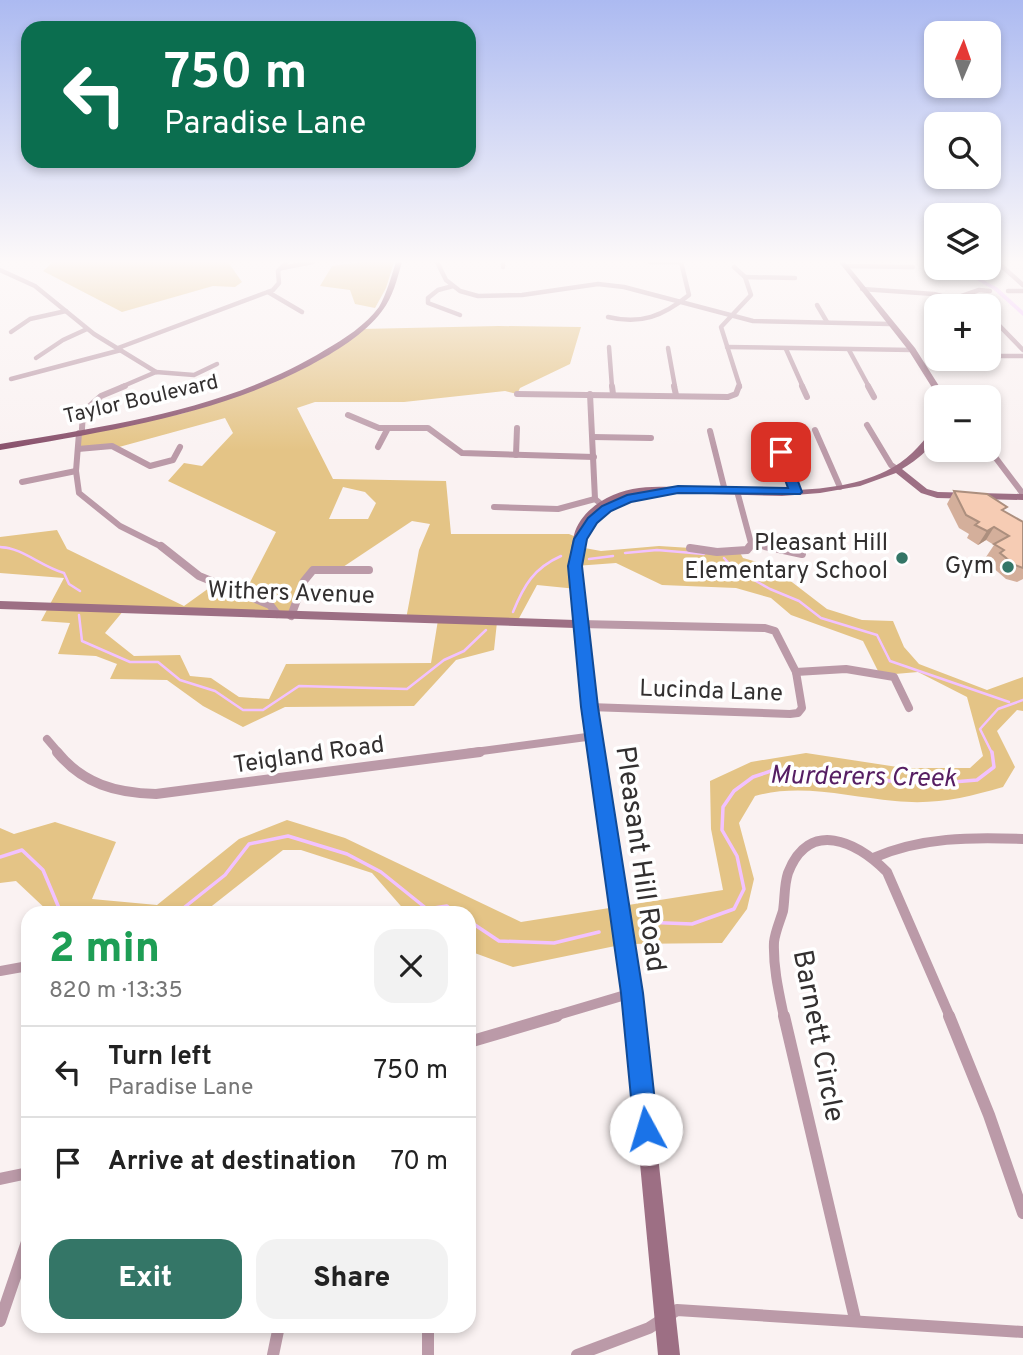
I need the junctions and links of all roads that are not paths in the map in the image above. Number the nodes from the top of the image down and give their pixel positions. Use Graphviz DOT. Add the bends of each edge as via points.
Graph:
graph roads {
  1 [pos="20,325"];
  2 [pos="83,325"];
  3 [pos="181,325"];
  4 [pos="356,325"];
  5 [pos="363,325"];
  6 [pos="723,325"];
  7 [pos="891,325"];
  8 [pos="1001,328"];
  9 [pos="87,329"];
  10 [pos="10,332"];
  11 [pos="609,347"];
  12 [pos="727,347"];
  13 [pos="668,348"];
  14 [pos="786,348"];
  15 [pos="119,349"];
  16 [pos="849,350"];
  17 [pos="912,350"];
  18 [pos="1023,350"];
  19 [pos="1001,356"];
  20 [pos="1023,356"];
  21 [pos="36,358"];
  22 [pos="217,364"];
  23 [pos="156,372"];
  24 [pos="11,379"];
  25 [pos="934,385"];
  26 [pos="517,394"];
  27 [pos="590,394"];
  28 [pos="613,394"];
  29 [pos="676,395"];
  30 [pos="807,397"];
  31 [pos="874,397"];
  32 [pos="348,415"];
  33 [pos="867,425"];
  34 [pos="517,428"];
  35 [pos="815,429"];
  36 [pos="387,430"];
  37 [pos="80,431"];
  38 [pos="710,431"];
  39 [pos="774,432"];
  40 [pos="593,437"];
  41 [pos="651,438"];
  42 [pos="0,445"];
  43 [pos="180,447"];
  44 [pos="378,447"];
  45 [pos="78,449"];
  46 [pos="924,449"];
  47 [pos="516,455"];
  48 [pos="594,457"];
  49 [pos="998,462"];
  50 [pos="898,470"];
  51 [pos="76,471"];
  52 [pos="22,482"];
  53 [pos="839,487"];
  54 [pos="725,491"];
  55 [pos="737,491"];
  56 [pos="796,492"];
  57 [pos="1023,496"];
  58 [pos="601,504"];
  59 [pos="494,507"];
  60 [pos="751,543"];
  61 [pos="690,548"];
  62 [pos="802,554"];
  63 [pos="369,570"];
  64 [pos="0,606"];
  65 [pos="277,614"];
  66 [pos="291,616"];
  67 [pos="580,624"];
  68 [pos="796,672"];
  69 [pos="589,707"];
  70 [pos="909,708"];
  71 [pos="594,736"];
  72 [pos="47,740"];
  73 [pos="1023,839"];
  74 [pos="873,858"];
  75 [pos="21,967"];
  76 [pos="0,971"];
  77 [pos="632,993"];
  78 [pos="476,1040"];
  79 [pos="21,1175"];
  80 [pos="0,1179"];
  81 [pos="1023,1213"];
  82 [pos="21,1260"];
  83 [pos="666,1319"];
  84 [pos="855,1319"];
  85 [pos="0,1321"];
  86 [pos="1023,1332"];
  87 [pos="278,1333"];
  88 [pos="429,1333"];
  89 [pos="273,1355"];
  90 [pos="428,1355"];
  91 [pos="577,1355"];
  92 [pos="669,1355"];
  1 -- 10 [label="street"];
  2 -- 9 [label="street"];
  3 -- 15 [label="street"];
  4 -- 37 [label="main road, Taylor Boulevard" via="289,370 243,390 179,411"];
  5 -- 37 [label="main road, Taylor Boulevard" via="293,372 246,393 181,414"];
  6 -- 12 [label="street"];
  7 -- 17 [label="street"];
  8 -- 18 [label="street"];
  9 -- 15 [label="street"];
  9 -- 21 [label="street"];
  11 -- 28 [label="street"];
  12 -- 14 [label="street"];
  12 -- 29 [label="street" via="740,388 736,394"];
  13 -- 29 [label="street"];
  14 -- 16 [label="street"];
  14 -- 30 [label="street"];
  15 -- 23 [label="street"];
  15 -- 24 [label="street"];
  16 -- 17 [label="street"];
  16 -- 31 [label="street"];
  17 -- 25 [label="street"];
  19 -- 20 [label="street"];
  22 -- 23 [label="street" via="194,375"];
  23 -- 37 [label="street" via="102,396 83,412"];
  26 -- 27 [label="street"];
  27 -- 28 [label="street"];
  27 -- 40 [label="street"];
  28 -- 29 [label="street"];
  32 -- 36 [label="street" via="369,428"];
  33 -- 50 [label="street"];
  34 -- 47 [label="street"];
  35 -- 53 [label="street"];
  36 -- 44 [label="street"];
  36 -- 47 [label="street" via="422,426 437,431 450,448 462,453"];
  37 -- 42 [label="main road, Taylor Boulevard"];
  37 -- 45 [label="street"];
  38 -- 54 [label="street"];
  39 -- 56 [label="street"];
  40 -- 41 [label="street"];
  40 -- 48 [label="street"];
  43 -- 45 [label="street" via="173,461 152,466 139,463 119,447"];
  45 -- 51 [label="street"];
  46 -- 50 [label="street"];
  47 -- 48 [label="street"];
  48 -- 58 [label="street"];
  49 -- 57 [label="street"];
  50 -- 53 [label="street"];
  50 -- 57 [label="street" via="932,494"];
  51 -- 52 [label="street"];
  51 -- 65 [label="street" via="79,494 120,526 169,550 198,576 270,605"];
  53 -- 56 [label="street"];
  54 -- 55 [label="street"];
  54 -- 58 [label="street" via="678,490"];
  55 -- 56 [label="street"];
  55 -- 60 [label="street"];
  58 -- 59 [label="street" via="548,510"];
  58 -- 67 [label="street, Pleasant Hill Road" via="579,535 575,566"];
  60 -- 61 [label="street" via="747,550"];
  60 -- 62 [label="street"];
  63 -- 66 [label="street" via="313,570"];
  64 -- 65 [label="street, Withers Avenue"];
  65 -- 66 [label="street, Withers Avenue"];
  66 -- 67 [label="street, Withers Avenue"];
  67 -- 68 [label="street, Lucinda Lane" via="765,628 779,636"];
  67 -- 69 [label="street, Pleasant Hill Road"];
  68 -- 69 [label="street, Lucinda Lane" via="802,708 798,713"];
  68 -- 70 [label="street" via="833,667 878,671 894,677"];
  69 -- 71 [label="street, Pleasant Hill Road"];
  71 -- 72 [label="street, Teigland Road" via="135,795 101,788 61,758"];
  71 -- 77 [label="street, Pleasant Hill Road"];
  73 -- 74 [label="street" via="929,841 895,846"];
  74 -- 81 [label="street, Barnett Circle" via="887,872 929,965"];
  74 -- 84 [label="street, Barnett Circle" via="834,839 805,847 787,876 774,940 776,981"];
  75 -- 76 [label="street"];
  77 -- 78 [label="street"];
  77 -- 83 [label="street, Pleasant Hill Road"];
  79 -- 80 [label="street"];
  82 -- 85 [label="street"];
  83 -- 84 [label="street" via="677,1310"];
  83 -- 91 [label="street"];
  83 -- 92 [label="street, Pleasant Hill Road"];
  84 -- 86 [label="street"];
  87 -- 89 [label="street"];
  88 -- 90 [label="street"];
}
